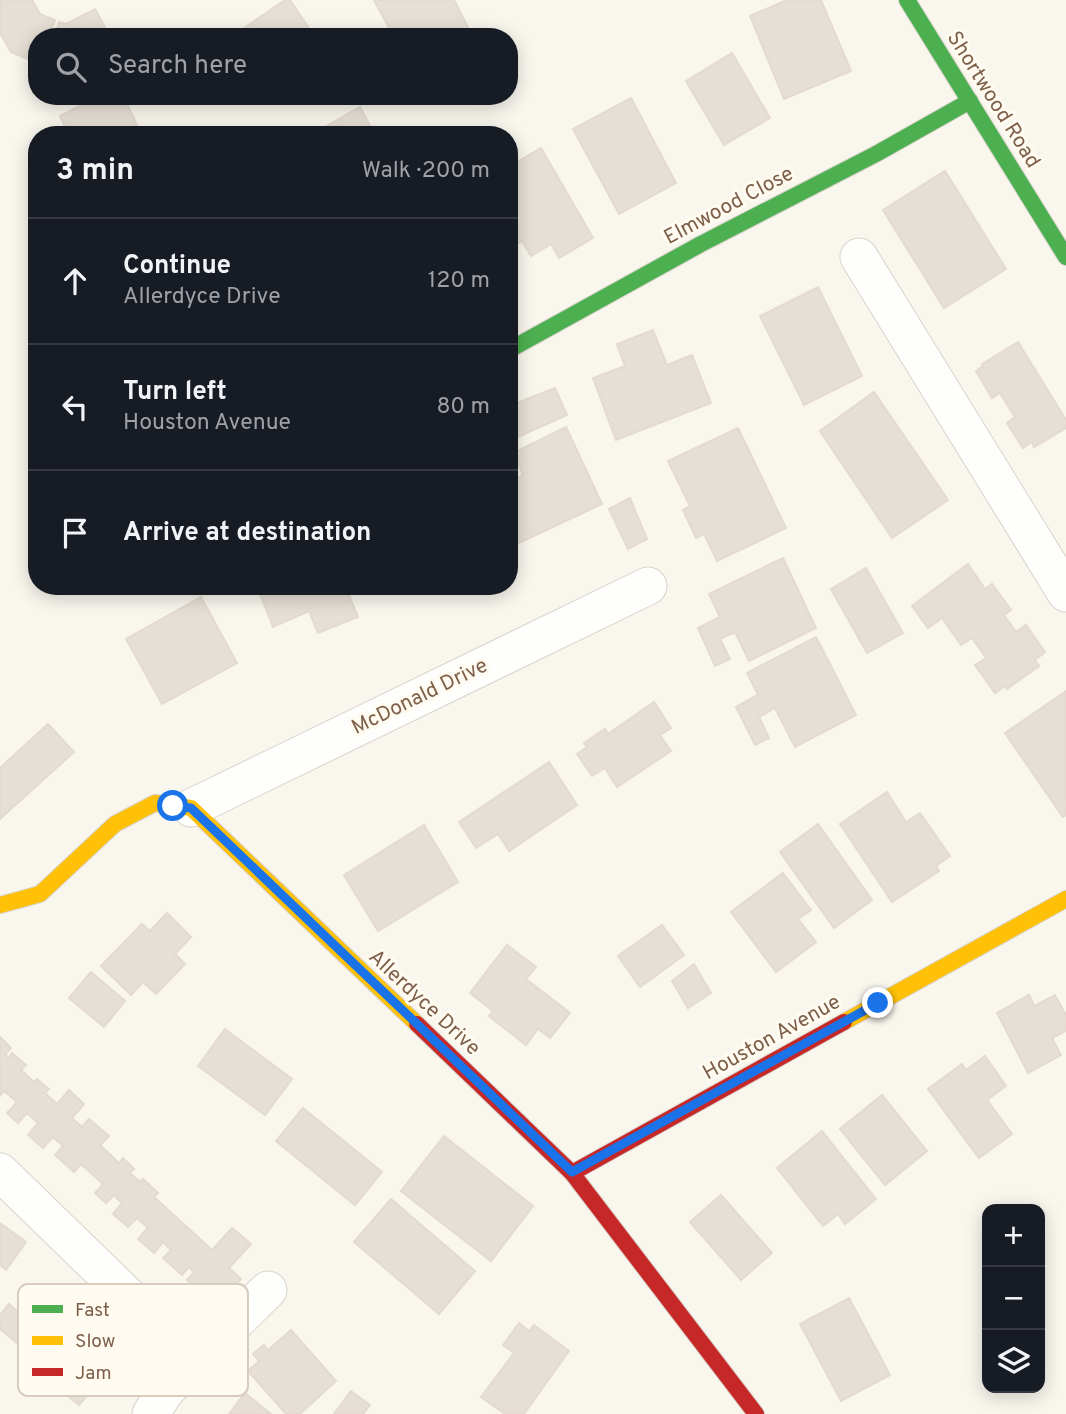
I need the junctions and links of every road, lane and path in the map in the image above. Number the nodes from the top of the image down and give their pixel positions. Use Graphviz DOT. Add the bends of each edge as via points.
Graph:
graph roads {
  1 [pos="907,0"];
  2 [pos="970,102"];
  3 [pos="859,257"];
  4 [pos="1066,257"];
  5 [pos="518,346"];
  6 [pos="648,586"];
  7 [pos="1066,593"];
  8 [pos="191,808"];
  9 [pos="1066,899"];
  10 [pos="0,905"];
  11 [pos="0,1172"];
  12 [pos="572,1172"];
  13 [pos="115,1284"];
  14 [pos="268,1290"];
  15 [pos="248,1310"];
  16 [pos="756,1414"];
  1 -- 2 [label="street, Shortwood Road"];
  2 -- 4 [label="street, Shortwood Road"];
  2 -- 5 [label="street, Elmwood Close"];
  3 -- 7 [label="street"];
  6 -- 8 [label="street, McDonald Drive"];
  8 -- 10 [label="street" via="155,803 115,824 40,894"];
  8 -- 12 [label="street, Allerdyce Drive"];
  9 -- 12 [label="street, Houston Avenue"];
  11 -- 13 [label="street"];
  12 -- 16 [label="street, Allerdyce Drive"];
  14 -- 15 [label="street"];
}
